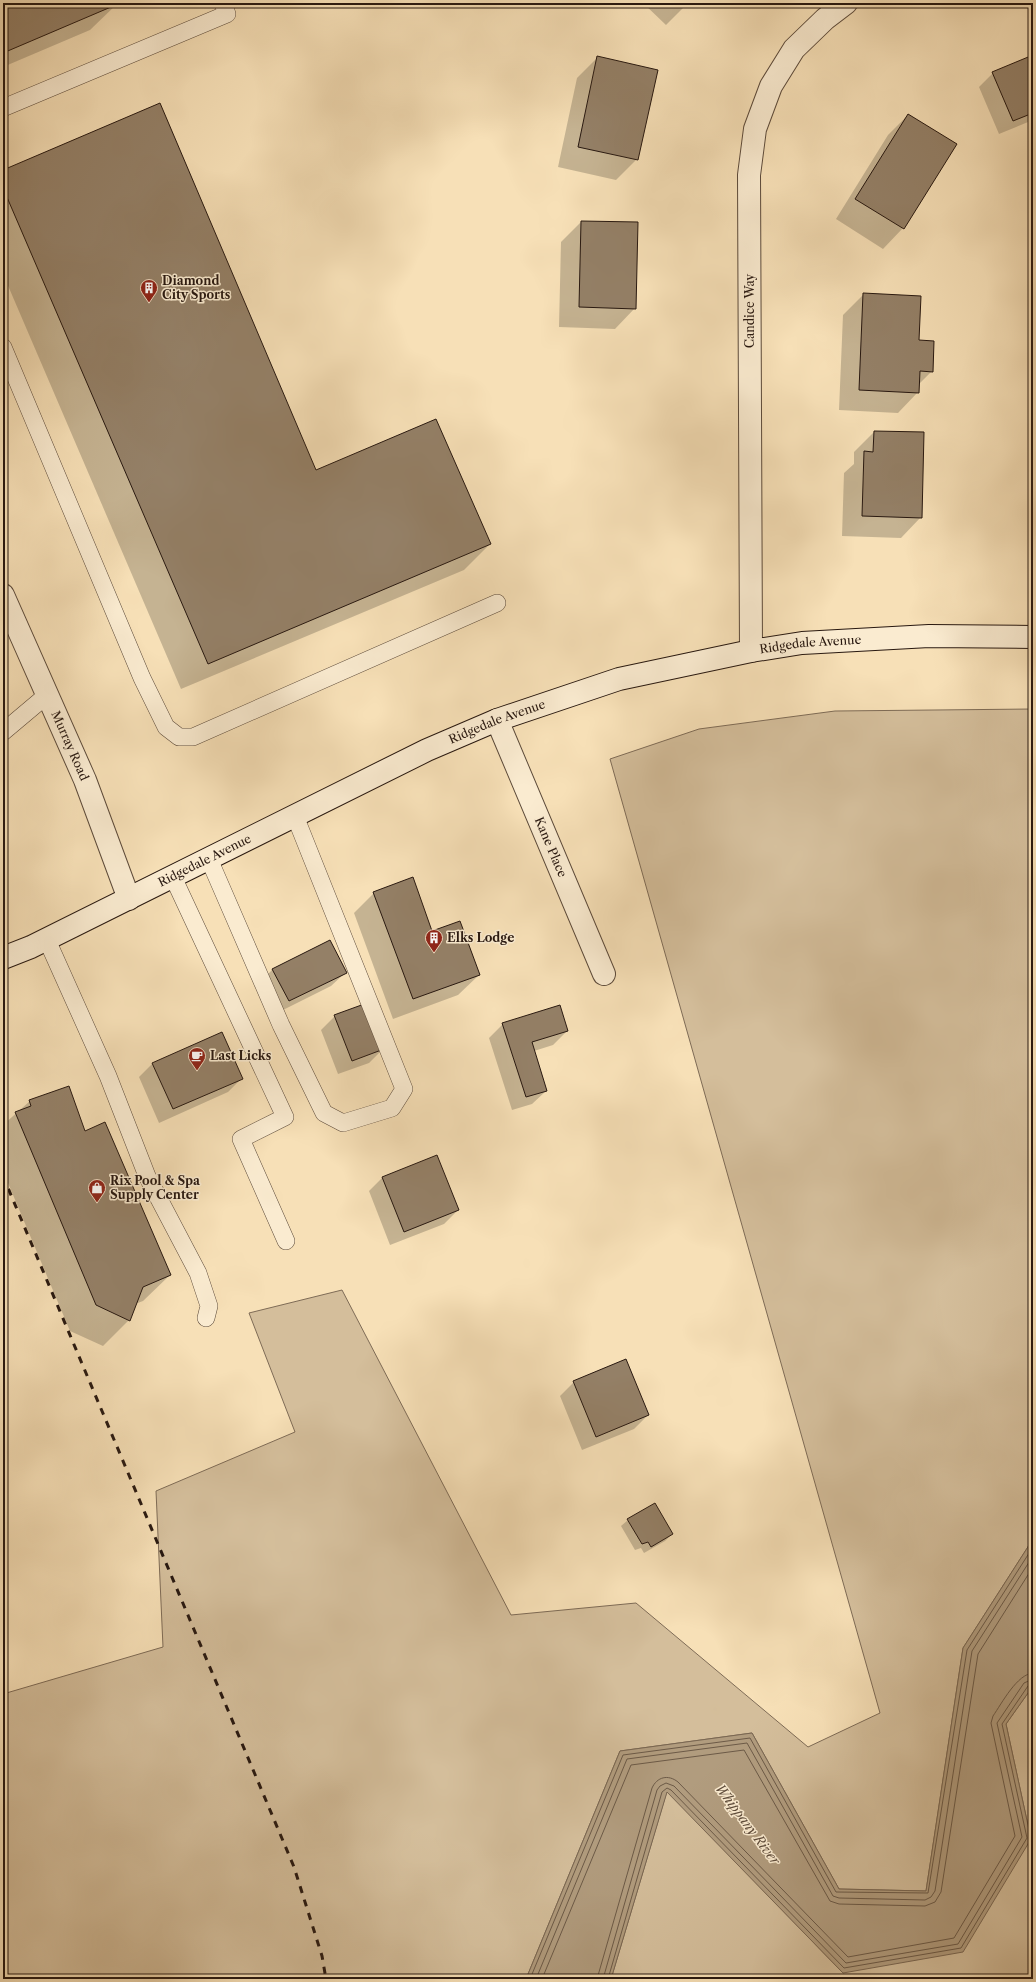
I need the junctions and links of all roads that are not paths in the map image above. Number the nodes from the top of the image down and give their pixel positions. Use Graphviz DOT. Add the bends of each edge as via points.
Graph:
graph roads {
  1 [pos="222,3"];
  2 [pos="846,3"];
  3 [pos="3,108"];
  4 [pos="3,347"];
  5 [pos="3,595"];
  6 [pos="498,603"];
  7 [pos="1033,637"];
  8 [pos="751,652"];
  9 [pos="48,696"];
  10 [pos="497,720"];
  11 [pos="3,732"];
  12 [pos="295,816"];
  13 [pos="209,859"];
  14 [pos="173,877"];
  15 [pos="129,899"];
  16 [pos="47,940"];
  17 [pos="3,958"];
  18 [pos="604,974"];
  19 [pos="286,1241"];
  20 [pos="206,1318"];
  1 -- 3 [label="lane" via="227,14"];
  2 -- 8 [label="street, Candice Way" via="794,49 771,86 755,129 749,175"];
  4 -- 6 [label="lane" via="142,678 166,727 179,737 193,737"];
  5 -- 9 [label="street, Murray Road"];
  7 -- 8 [label="street, Ridgedale Avenue" via="929,636 802,643"];
  8 -- 10 [label="street, Ridgedale Avenue" via="619,679"];
  9 -- 11 [label="lane"];
  9 -- 15 [label="street, Murray Road" via="85,780"];
  10 -- 12 [label="street, Ridgedale Avenue" via="426,750"];
  10 -- 18 [label="street, Kane Place"];
  12 -- 13 [label="street, Ridgedale Avenue"];
  12 -- 13 [label="lane" via="404,1089 392,1108 343,1123 324,1113 281,1025"];
  13 -- 14 [label="street, Ridgedale Avenue"];
  14 -- 15 [label="street, Ridgedale Avenue"];
  14 -- 19 [label="lane" via="285,1117 241,1139"];
  15 -- 16 [label="street, Ridgedale Avenue"];
  16 -- 17 [label="street, Ridgedale Avenue"];
  16 -- 20 [label="lane" via="108,1076 147,1176 198,1273 209,1306"];
}
